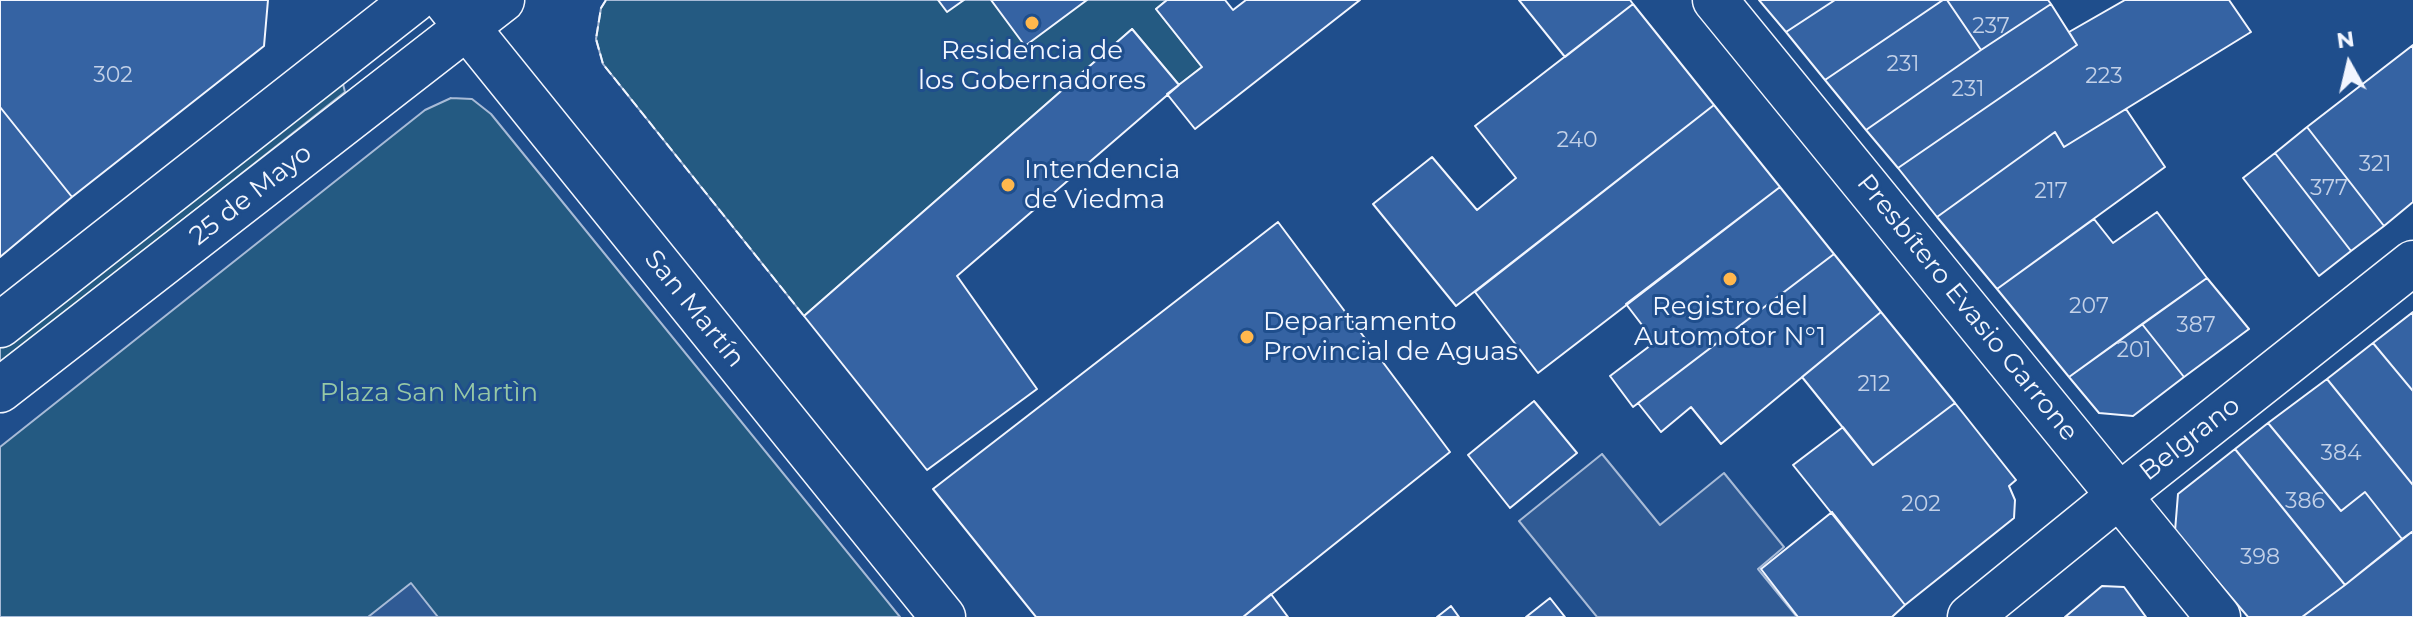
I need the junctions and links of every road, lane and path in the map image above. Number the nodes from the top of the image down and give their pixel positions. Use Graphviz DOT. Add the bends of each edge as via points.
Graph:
graph roads {
  1 [pos="414,0"];
  2 [pos="502,0"];
  3 [pos="1715,0"];
  4 [pos="457,14"];
  5 [pos="2413,263"];
  6 [pos="0,325"];
  7 [pos="0,390"];
  8 [pos="2120,495"];
  9 [pos="943,617"];
  10 [pos="1970,617"];
  11 [pos="2218,617"];
  1 -- 6 [label="main road, 25 de Mayo"];
  2 -- 4 [label="main road, 25 de Mayo"];
  3 -- 8 [label="main road, Presbítero Evasio Garrone"];
  4 -- 7 [label="main road, 25 de Mayo"];
  4 -- 9 [label="main road, San Martín"];
  5 -- 8 [label="main road, Belgrano"];
  8 -- 10 [label="main road, Belgrano"];
  8 -- 11 [label="main road, Presbítero Evasio Garrone"];
}
